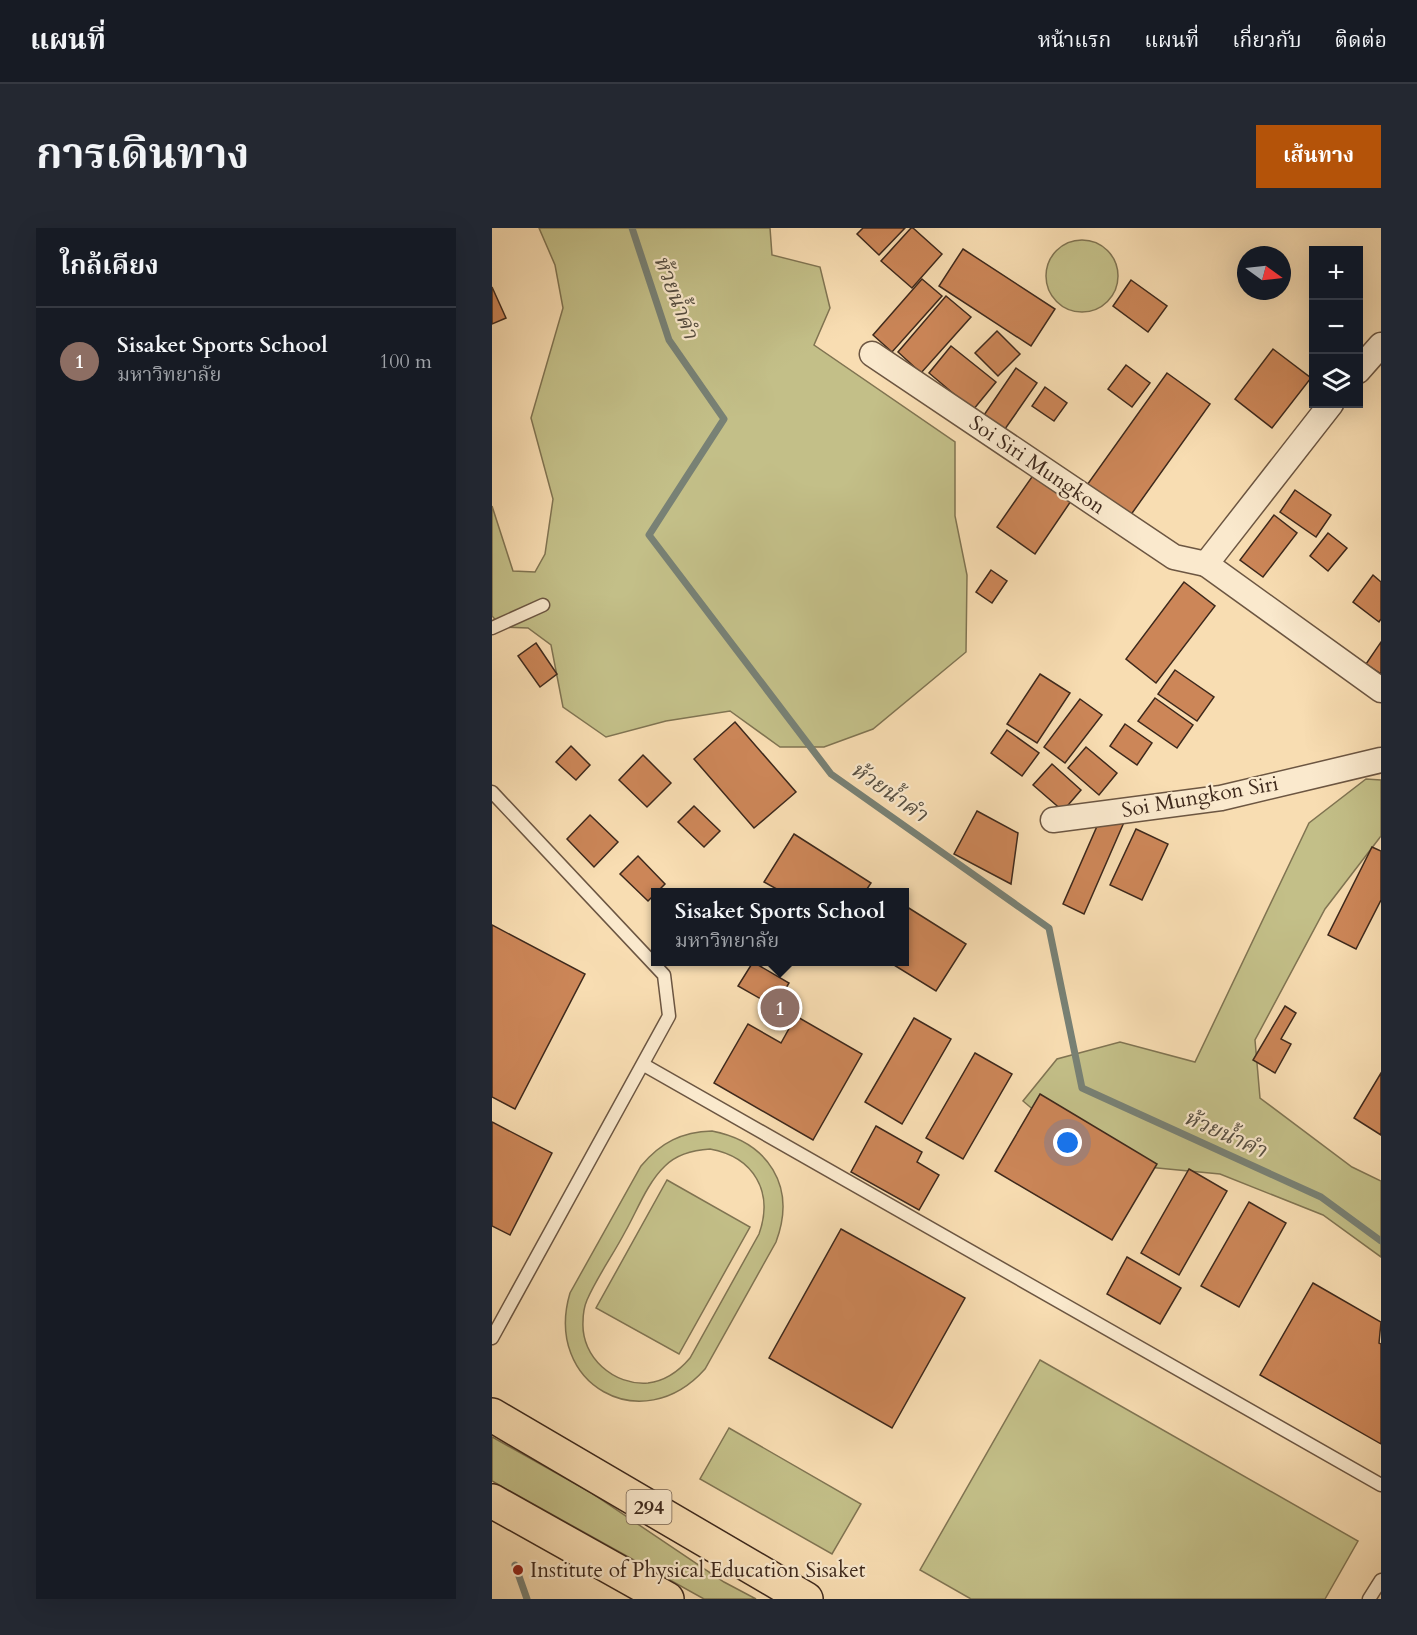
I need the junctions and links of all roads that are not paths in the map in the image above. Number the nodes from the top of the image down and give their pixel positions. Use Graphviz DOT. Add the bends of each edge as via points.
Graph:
graph roads {
  1 [pos="1381,345"];
  2 [pos="872,354"];
  3 [pos="1363,366"];
  4 [pos="1327,408"];
  5 [pos="1206,564"];
  6 [pos="543,605"];
  7 [pos="492,628"];
  8 [pos="1381,690"];
  9 [pos="1381,760"];
  10 [pos="492,792"];
  11 [pos="1053,820"];
  12 [pos="651,961"];
  13 [pos="656,966"];
  14 [pos="644,1065"];
  15 [pos="492,1338"];
  16 [pos="492,1415"];
  17 [pos="1381,1485"];
  18 [pos="492,1502"];
  19 [pos="1381,1580"];
  20 [pos="668,1599"];
  21 [pos="806,1599"];
  22 [pos="1369,1599"];
  1 -- 3 [label="street"];
  2 -- 5 [label="street, Soi Siri Mungkon" via="1174,557"];
  4 -- 5 [label="street"];
  5 -- 8 [label="street"];
  6 -- 7 [label="lane"];
  9 -- 11 [label="street, Soi Mungkon Siri" via="1221,798"];
  10 -- 12 [label="lane"];
  13 -- 14 [label="lane" via="664,975 669,1016"];
  14 -- 15 [label="lane"];
  14 -- 17 [label="lane"];
  16 -- 21 [label="main road, 294"];
  18 -- 20 [label="main road"];
  19 -- 22 [label="lane"];
}
